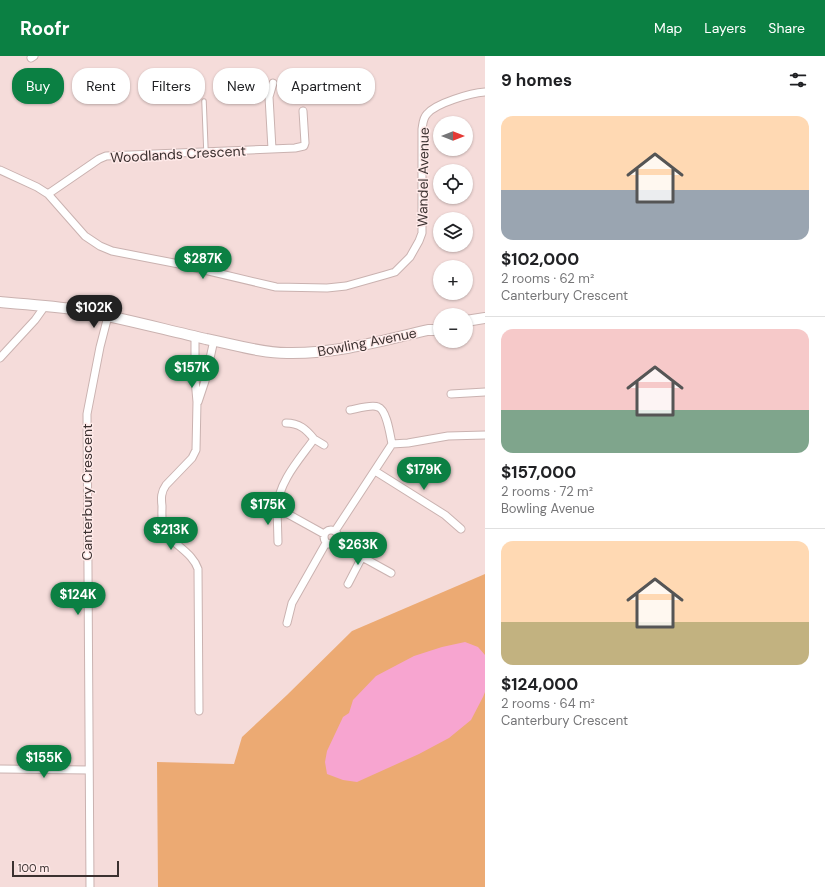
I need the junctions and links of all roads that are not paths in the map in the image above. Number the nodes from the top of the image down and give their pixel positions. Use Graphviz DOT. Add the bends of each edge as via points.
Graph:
graph roads {
  1 [pos="273,83"];
  2 [pos="485,92"];
  3 [pos="204,104"];
  4 [pos="303,111"];
  5 [pos="272,149"];
  6 [pos="206,152"];
  7 [pos="0,170"];
  8 [pos="48,194"];
  9 [pos="0,302"];
  10 [pos="45,306"];
  11 [pos="108,316"];
  12 [pos="485,318"];
  13 [pos="473,320"];
  14 [pos="485,324"];
  15 [pos="473,325"];
  16 [pos="433,328"];
  17 [pos="428,330"];
  18 [pos="433,330"];
  19 [pos="194,336"];
  20 [pos="214,340"];
  21 [pos="0,358"];
  22 [pos="485,392"];
  23 [pos="451,394"];
  24 [pos="197,402"];
  25 [pos="350,410"];
  26 [pos="286,422"];
  27 [pos="485,435"];
  28 [pos="314,439"];
  29 [pos="392,444"];
  30 [pos="324,445"];
  31 [pos="375,471"];
  32 [pos="277,508"];
  33 [pos="461,529"];
  34 [pos="335,531"];
  35 [pos="324,534"];
  36 [pos="337,541"];
  37 [pos="278,542"];
  38 [pos="326,543"];
  39 [pos="362,557"];
  40 [pos="391,573"];
  41 [pos="348,584"];
  42 [pos="288,623"];
  43 [pos="199,711"];
  44 [pos="0,769"];
  45 [pos="89,770"];
  46 [pos="90,887"];
  1 -- 5 [label="street" via="269,97"];
  2 -- 8 [label="street, Wandel Avenue" via="443,104 430,111 424,119 422,233 410,257 395,272 346,286 276,287 112,251 85,236"];
  3 -- 6 [label="lane"];
  4 -- 5 [label="street, Woodlands Crescent" via="304,146"];
  5 -- 6 [label="street, Woodlands Crescent"];
  6 -- 8 [label="street, Woodlands Crescent" via="106,156"];
  7 -- 8 [label="street, Wandel Avenue"];
  9 -- 10 [label="main road, Bowling Avenue"];
  10 -- 11 [label="main road, Bowling Avenue"];
  10 -- 21 [label="street"];
  11 -- 19 [label="main road, Bowling Avenue"];
  11 -- 45 [label="street, Canterbury Crescent" via="87,414"];
  12 -- 13 [label="main road"];
  14 -- 15 [label="main road"];
  16 -- 17 [label="main road, Bowling Avenue"];
  17 -- 18 [label="main road, Bowling Avenue"];
  17 -- 20 [label="main road, Bowling Avenue" via="347,348 311,353 269,351"];
  19 -- 20 [label="main road, Bowling Avenue"];
  19 -- 24 [label="street"];
  20 -- 24 [label="street" via="205,381"];
  22 -- 23 [label="street"];
  24 -- 43 [label="street" via="195,453 166,485 161,498 163,527 194,561 198,569"];
  25 -- 29 [label="street" via="378,406 384,412"];
  26 -- 28 [label="street" via="300,426"];
  27 -- 29 [label="street" via="448,436"];
  28 -- 30 [label="street"];
  28 -- 32 [label="street" via="284,481"];
  29 -- 31 [label="street"];
  31 -- 33 [label="street" via="445,515"];
  31 -- 34 [label="street"];
  32 -- 35 [label="street"];
  32 -- 37 [label="street"];
  34 -- 35 [label="street" via="328,530"];
  34 -- 36 [label="street" via="338,535"];
  35 -- 38 [label="street"];
  36 -- 38 [label="street" via="334,544"];
  36 -- 39 [label="street"];
  38 -- 42 [label="street" via="292,603"];
  39 -- 40 [label="street"];
  39 -- 41 [label="street"];
  44 -- 45 [label="street"];
  45 -- 46 [label="street, Canterbury Crescent"];
}
